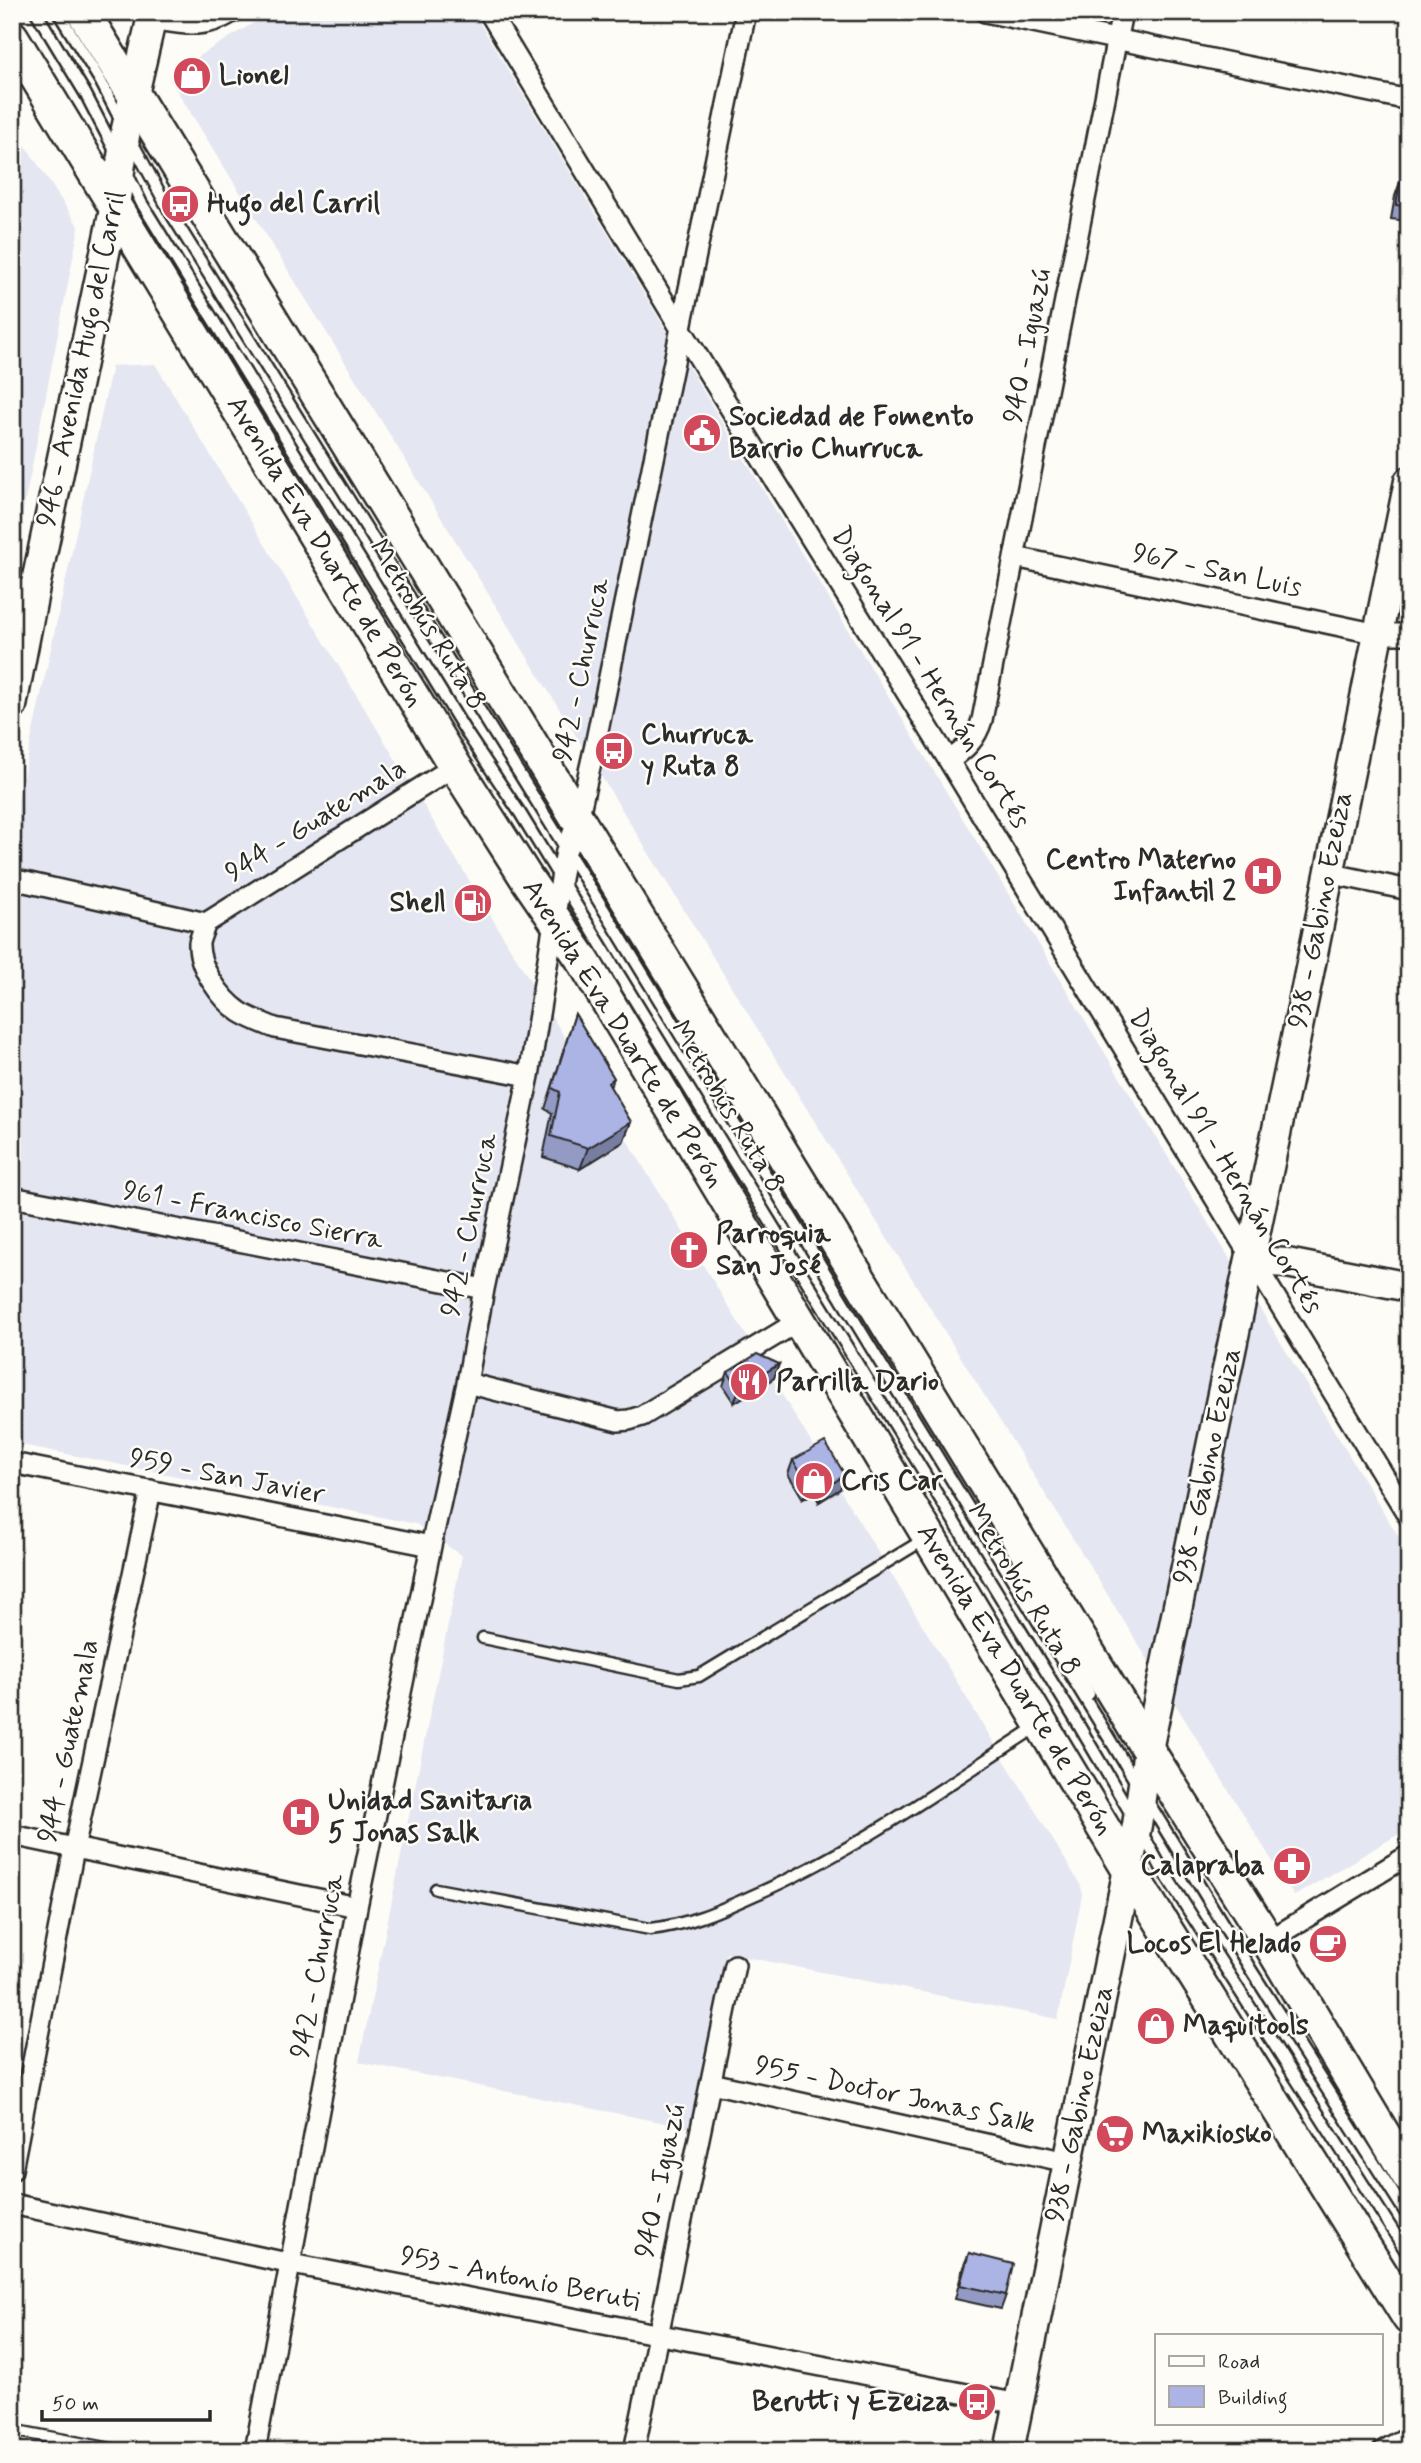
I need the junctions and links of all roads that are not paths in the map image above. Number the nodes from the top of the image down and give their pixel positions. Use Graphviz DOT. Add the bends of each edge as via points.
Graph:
graph roads {
  1 [pos="36,12"];
  2 [pos="58,12"];
  3 [pos="83,12"];
  4 [pos="233,12"];
  5 [pos="489,12"];
  6 [pos="746,12"];
  7 [pos="985,12"];
  8 [pos="1122,12"];
  9 [pos="152,16"];
  10 [pos="12,37"];
  11 [pos="1117,39"];
  12 [pos="133,97"];
  13 [pos="1409,100"];
  14 [pos="126,129"];
  15 [pos="122,163"];
  16 [pos="115,205"];
  17 [pos="681,329"];
  18 [pos="1409,481"];
  19 [pos="1015,557"];
  20 [pos="23,590"];
  21 [pos="1378,634"];
  22 [pos="1409,634"];
  23 [pos="12,706"];
  24 [pos="949,761"];
  25 [pos="455,766"];
  26 [pos="578,820"];
  27 [pos="566,851"];
  28 [pos="1328,873"];
  29 [pos="561,879"];
  30 [pos="12,880"];
  31 [pos="1409,890"];
  32 [pos="555,921"];
  33 [pos="206,923"];
  34 [pos="529,1076"];
  35 [pos="12,1197"];
  36 [pos="1252,1261"];
  37 [pos="1409,1287"];
  38 [pos="484,1289"];
  39 [pos="799,1321"];
  40 [pos="924,1383"];
  41 [pos="467,1384"];
  42 [pos="12,1463"];
  43 [pos="151,1490"];
  44 [pos="985,1505"];
  45 [pos="1409,1517"];
  46 [pos="929,1537"];
  47 [pos="431,1546"];
  48 [pos="1010,1553"];
  49 [pos="483,1638"];
  50 [pos="1041,1723"];
  51 [pos="1148,1750"];
  52 [pos="1117,1751"];
  53 [pos="1141,1790"];
  54 [pos="1138,1825"];
  55 [pos="12,1835"];
  56 [pos="74,1849"];
  57 [pos="1409,1855"];
  58 [pos="1129,1869"];
  59 [pos="436,1889"];
  60 [pos="357,1906"];
  61 [pos="1268,1941"];
  62 [pos="735,1965"];
  63 [pos="711,2083"];
  64 [pos="1067,2162"];
  65 [pos="12,2169"];
  66 [pos="1409,2177"];
  67 [pos="12,2204"];
  68 [pos="1409,2218"];
  69 [pos="1409,2256"];
  70 [pos="292,2264"];
  71 [pos="1409,2318"];
  72 [pos="657,2333"];
  73 [pos="1019,2404"];
  74 [pos="12,2430"];
  75 [pos="1409,2436"];
  76 [pos="122,2451"];
  77 [pos="255,2451"];
  78 [pos="635,2451"];
  79 [pos="1009,2451"];
  80 [pos="1383,2451"];
  1 -- 15 [label="lane, Metrobús Ruta 8"];
  2 -- 14 [label="lane, Metrobús Ruta 8"];
  3 -- 12 [label="main road"];
  4 -- 9 [label="street" via="196,25"];
  5 -- 17 [label="street, Diagonal 91 - Hernán Cortés"];
  6 -- 17 [label="street, 942 - Churruca"];
  7 -- 11 [label="street"];
  8 -- 11 [label="street, 940 - Iguazú"];
  9 -- 12 [label="street, 946 - Avenida Hugo del Carril"];
  10 -- 16 [label="main road, Avenida Eva Duarte de Perón"];
  11 -- 13 [label="street"];
  11 -- 19 [label="street, 940 - Iguazú"];
  12 -- 14 [label="street, 946 - Avenida Hugo del Carril"];
  12 -- 26 [label="main road"];
  14 -- 15 [label="street, 946 - Avenida Hugo del Carril"];
  14 -- 27 [label="lane, Metrobús Ruta 8" via="170,212"];
  15 -- 16 [label="street, 946 - Avenida Hugo del Carril"];
  15 -- 29 [label="lane, Metrobús Ruta 8" via="155,226"];
  16 -- 20 [label="street, 946 - Avenida Hugo del Carril"];
  16 -- 25 [label="main road, Avenida Eva Duarte de Perón"];
  17 -- 24 [label="street, Diagonal 91 - Hernán Cortés"];
  17 -- 26 [label="street, 942 - Churruca"];
  18 -- 21 [label="street, 938 - Gabino Ezeiza"];
  19 -- 21 [label="street, 967 - San Luis"];
  19 -- 24 [label="street, 940 - Iguazú" via="978,733"];
  20 -- 23 [label="street, 946 - Avenida Hugo del Carril"];
  21 -- 22 [label="street, 967 - San Luis"];
  21 -- 28 [label="street, 938 - Gabino Ezeiza"];
  24 -- 36 [label="street, Diagonal 91 - Hernán Cortés"];
  25 -- 32 [label="main road, Avenida Eva Duarte de Perón"];
  25 -- 33 [label="street, 944 - Guatemala"];
  26 -- 27 [label="street, 942 - Churruca"];
  26 -- 40 [label="main road"];
  27 -- 29 [label="street, 942 - Churruca"];
  27 -- 52 [label="lane, Metrobús Ruta 8"];
  28 -- 31 [label="street"];
  28 -- 36 [label="street, 938 - Gabino Ezeiza"];
  29 -- 32 [label="street, 942 - Churruca"];
  29 -- 54 [label="lane, Metrobús Ruta 8"];
  30 -- 33 [label="street"];
  32 -- 34 [label="street, 942 - Churruca"];
  32 -- 39 [label="main road, Avenida Eva Duarte de Perón"];
  33 -- 34 [label="street" via="199,942 202,962 237,1010 256,1021"];
  34 -- 38 [label="street, 942 - Churruca"];
  35 -- 38 [label="street, 961 - Francisco Sierra"];
  36 -- 37 [label="street" via="1287,1263"];
  36 -- 45 [label="street, Diagonal 91 - Hernán Cortés"];
  36 -- 51 [label="street, 938 - Gabino Ezeiza"];
  38 -- 41 [label="street, 942 - Churruca"];
  39 -- 41 [label="street" via="629,1420"];
  39 -- 46 [label="main road, Avenida Eva Duarte de Perón"];
  40 -- 44 [label="lane"];
  40 -- 51 [label="main road"];
  41 -- 47 [label="street, 942 - Churruca"];
  42 -- 43 [label="street, 959 - San Javier"];
  43 -- 47 [label="street, 959 - San Javier"];
  43 -- 56 [label="street, 944 - Guatemala"];
  46 -- 49 [label="lane" via="699,1676 679,1679"];
  46 -- 50 [label="main road, Avenida Eva Duarte de Perón"];
  47 -- 60 [label="street, 942 - Churruca"];
  48 -- 52 [label="lane" via="1072,1660"];
  50 -- 58 [label="main road, Avenida Eva Duarte de Perón"];
  50 -- 59 [label="lane" via="811,1870 672,1927 650,1929"];
  51 -- 53 [label="street, 938 - Gabino Ezeiza"];
  51 -- 61 [label="main road"];
  52 -- 53 [label="lane, Metrobús Ruta 8"];
  53 -- 54 [label="street, 938 - Gabino Ezeiza"];
  53 -- 68 [label="lane, Metrobús Ruta 8"];
  54 -- 58 [label="street, 938 - Gabino Ezeiza"];
  54 -- 69 [label="lane, Metrobús Ruta 8"];
  55 -- 56 [label="street"];
  56 -- 60 [label="street"];
  56 -- 65 [label="street, 944 - Guatemala"];
  57 -- 61 [label="street"];
  58 -- 64 [label="street, 938 - Gabino Ezeiza"];
  58 -- 71 [label="main road, Avenida Eva Duarte de Perón"];
  60 -- 70 [label="street, 942 - Churruca"];
  61 -- 66 [label="main road"];
  62 -- 63 [label="street, 940 - Iguazú"];
  63 -- 64 [label="street, 955 - Doctor Jonas Salk"];
  63 -- 72 [label="street, 940 - Iguazú"];
  64 -- 73 [label="street, 938 - Gabino Ezeiza"];
  67 -- 70 [label="street, 953 - Antonio Beruti"];
  70 -- 72 [label="street, 953 - Antonio Beruti"];
  70 -- 77 [label="street, 942 - Churruca"];
  72 -- 73 [label="street, 953 - Antonio Beruti"];
  72 -- 78 [label="street, 940 - Iguazú"];
  73 -- 79 [label="street, 938 - Gabino Ezeiza"];
  74 -- 76 [label="lane"];
  75 -- 80 [label="street"];
}
